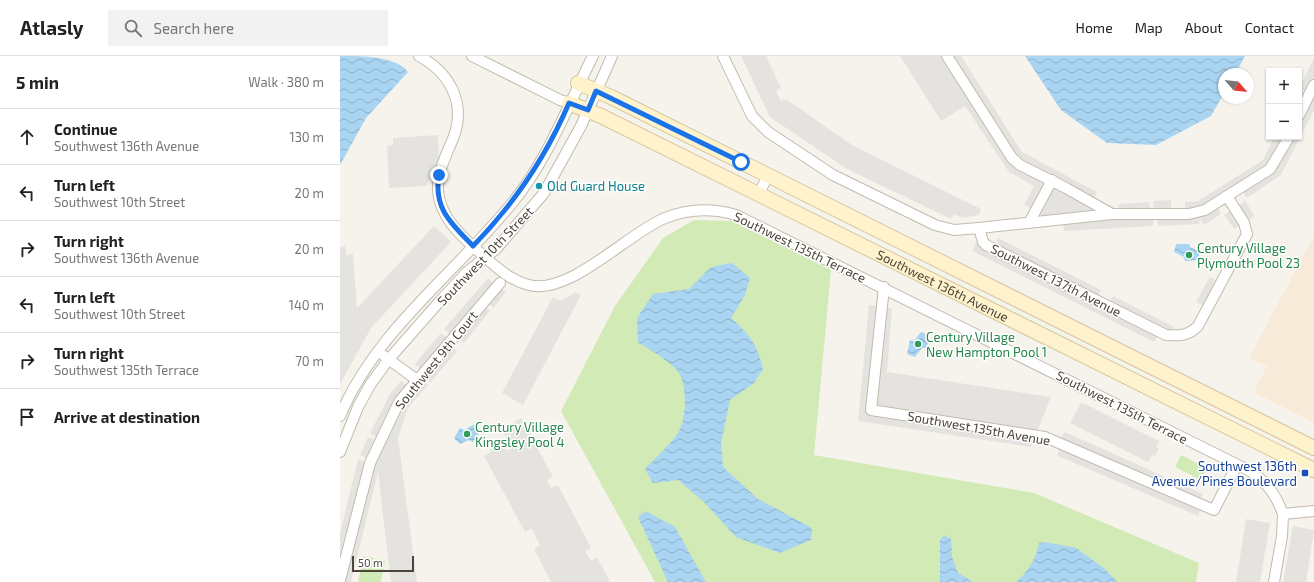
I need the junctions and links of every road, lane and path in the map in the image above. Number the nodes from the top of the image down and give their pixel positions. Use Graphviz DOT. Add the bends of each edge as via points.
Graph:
graph roads {
  1 [pos="419,56"];
  2 [pos="472,56"];
  3 [pos="593,56"];
  4 [pos="723,56"];
  5 [pos="947,56"];
  6 [pos="612,57"];
  7 [pos="578,83"];
  8 [pos="1314,85"];
  9 [pos="596,91"];
  10 [pos="569,103"];
  11 [pos="1302,109"];
  12 [pos="588,110"];
  13 [pos="1288,140"];
  14 [pos="768,175"];
  15 [pos="1052,180"];
  16 [pos="759,194"];
  17 [pos="1227,196"];
  18 [pos="1112,214"];
  19 [pos="1029,223"];
  20 [pos="979,228"];
  21 [pos="473,246"];
  22 [pos="485,257"];
  23 [pos="500,283"];
  24 [pos="884,287"];
  25 [pos="378,351"];
  26 [pos="389,359"];
  27 [pos="417,380"];
  28 [pos="340,416"];
  29 [pos="1314,448"];
  30 [pos="340,452"];
  31 [pos="1237,465"];
  32 [pos="1314,470"];
  33 [pos="1314,510"];
  34 [pos="1283,514"];
  35 [pos="340,580"];
  36 [pos="1274,582"];
  1 -- 21 [label="street, Southwest 135th Terrace" via="443,73 454,93 458,118 442,164 438,184 439,195 446,217"];
  2 -- 10 [label="street"];
  3 -- 7 [label="street, Southwest 10th Street"];
  4 -- 20 [label="street" via="752,116 760,126 792,150 833,175 935,225 954,230"];
  5 -- 15 [label="street" via="1012,158 1020,165"];
  6 -- 9 [label="street, Southwest 10th Street"];
  7 -- 9 [label="street, Southwest 136th Avenue"];
  7 -- 10 [label="street, Southwest 10th Street"];
  8 -- 11 [label="street"];
  9 -- 12 [label="street, Southwest 10th Street"];
  9 -- 14 [label="street, Southwest 136th Avenue"];
  10 -- 12 [label="street, Southwest 136th Avenue"];
  10 -- 21 [label="street, Southwest 10th Street" via="549,147 529,179 514,201"];
  12 -- 16 [label="street, Southwest 136th Avenue"];
  12 -- 22 [label="street, Southwest 10th Street" via="544,194 496,249"];
  13 -- 17 [label="street" via="1270,169"];
  14 -- 16 [label="street"];
  14 -- 29 [label="street, Southwest 136th Avenue"];
  15 -- 18 [label="street"];
  15 -- 19 [label="street"];
  16 -- 32 [label="street, Southwest 136th Avenue"];
  17 -- 18 [label="street" via="1204,210 1189,214"];
  17 -- 20 [label="street, Southwest 137th Avenue" via="1244,223 1247,234 1198,326 1185,336 1166,335 986,245"];
  18 -- 19 [label="street"];
  19 -- 20 [label="street"];
  21 -- 22 [label="street, Southwest 135th Terrace"];
  21 -- 25 [label="street, Southwest 10th Street"];
  22 -- 24 [label="street, Southwest 135th Terrace" via="517,281 530,286 548,286 573,276 664,218 689,211 712,210 736,215"];
  22 -- 26 [label="street, Southwest 10th Street" via="444,296"];
  23 -- 27 [label="street, Southwest 9th Court"];
  24 -- 31 [label="street, Southwest 135th Terrace"];
  24 -- 31 [label="street, Southwest 135th Avenue" via="870,410 1045,437 1214,510"];
  25 -- 26 [label="street"];
  25 -- 28 [label="street, Southwest 10th Street"];
  26 -- 27 [label="street"];
  26 -- 30 [label="street, Southwest 10th Street" via="358,407"];
  27 -- 35 [label="street, Southwest 9th Court" via="399,402 370,463"];
  31 -- 34 [label="street, Southwest 135th Terrace" via="1265,482 1278,500"];
  33 -- 34 [label="street"];
  34 -- 36 [label="street"];
}
